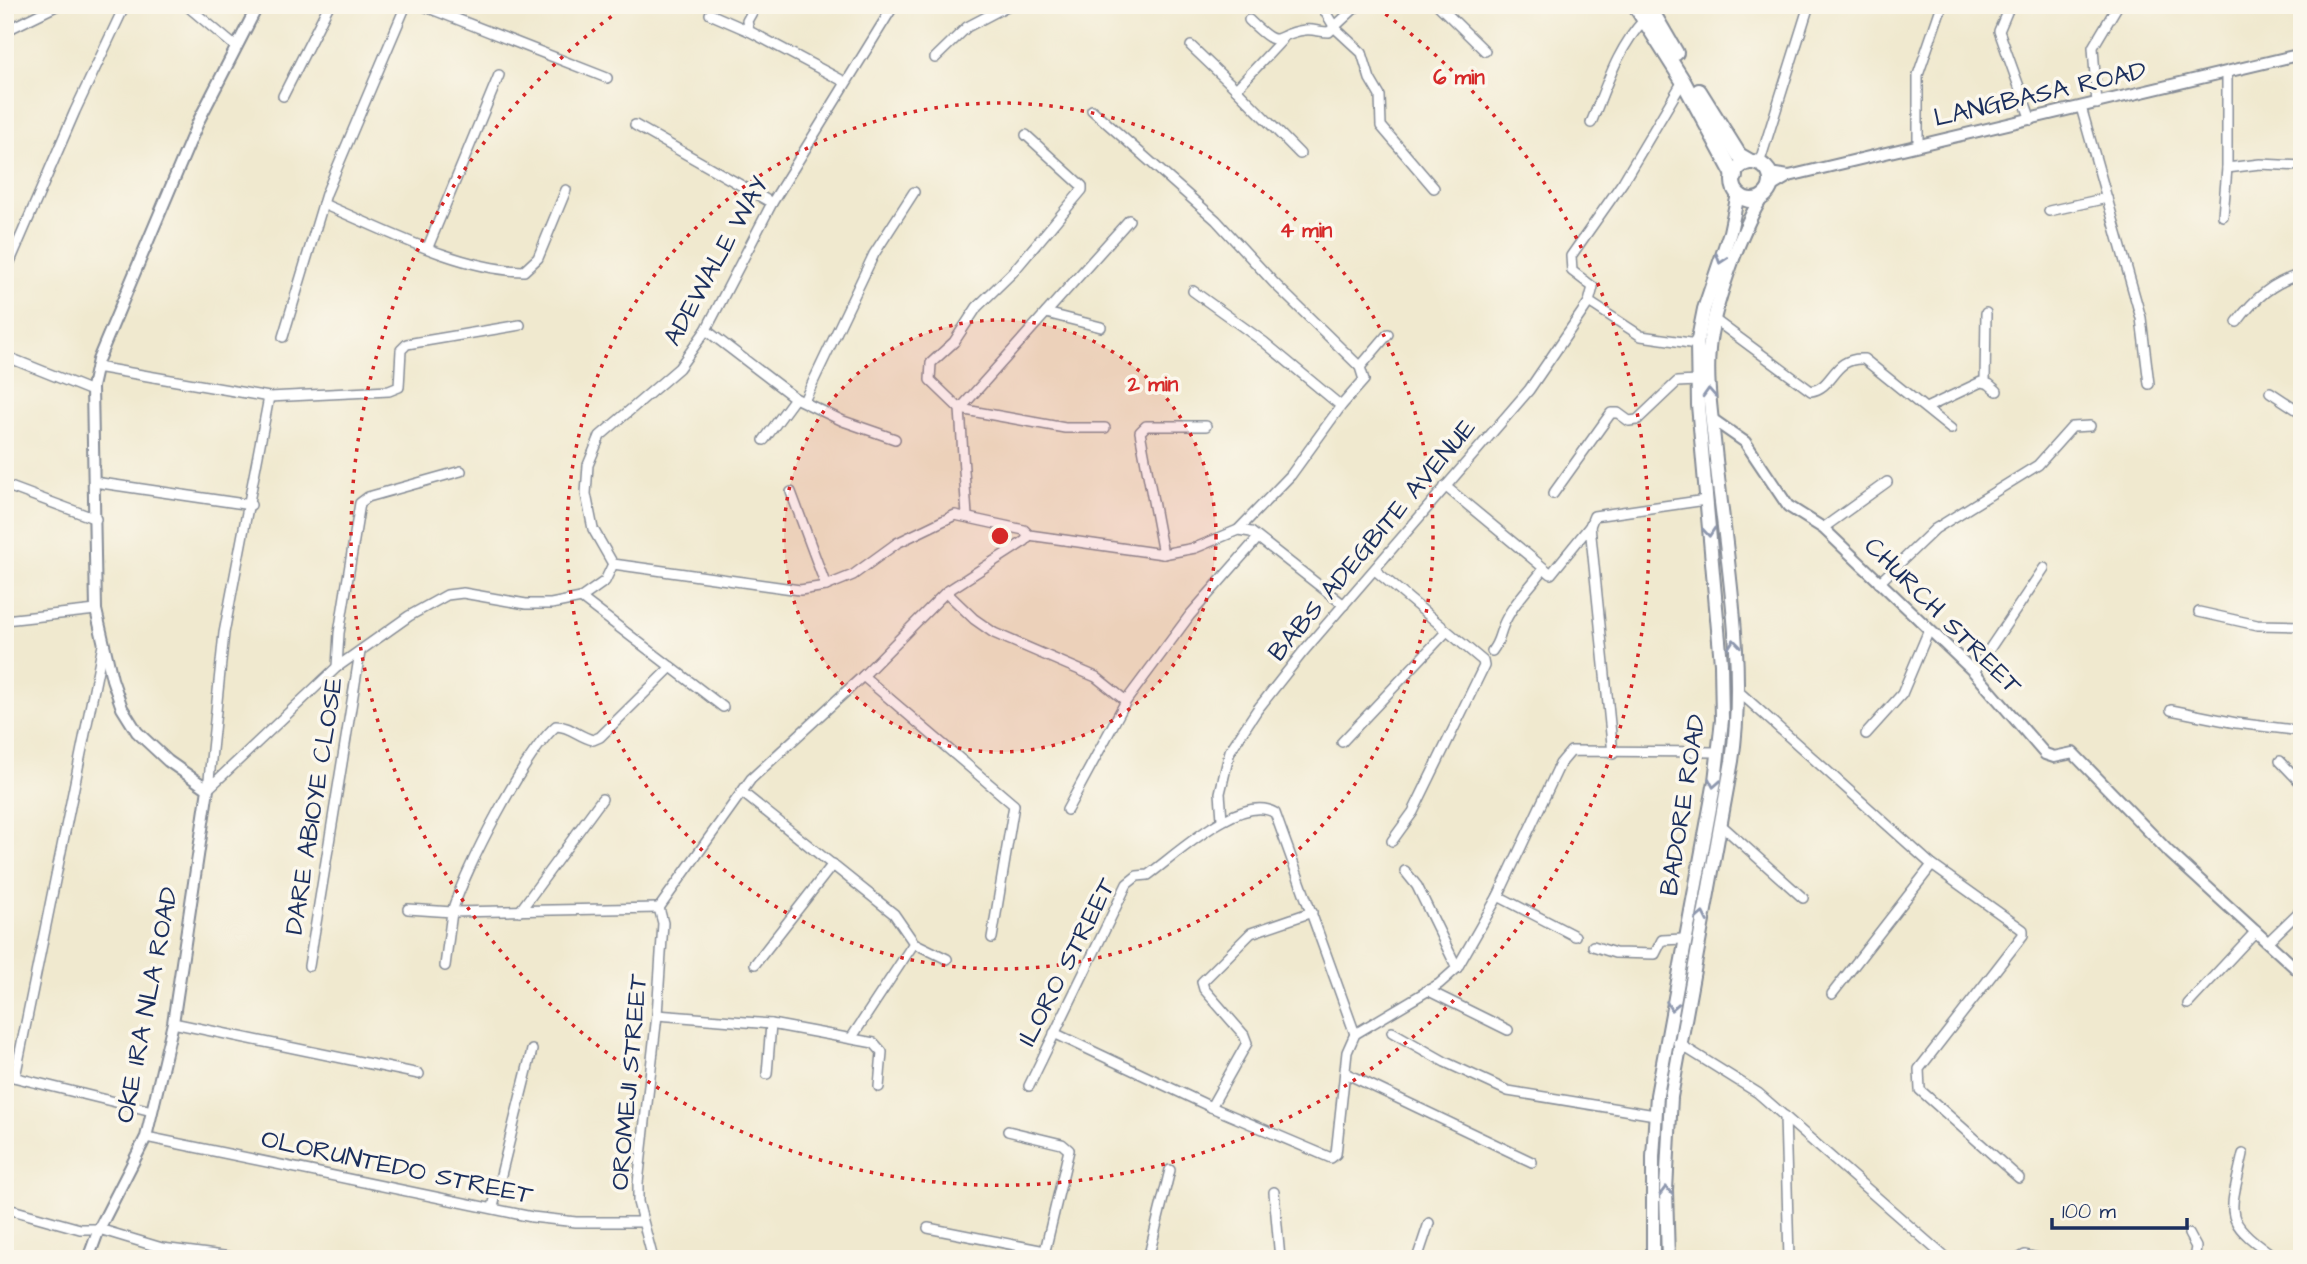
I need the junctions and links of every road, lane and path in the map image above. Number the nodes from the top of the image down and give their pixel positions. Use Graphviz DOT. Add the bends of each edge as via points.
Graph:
graph roads {
  1 [pos="58,5"];
  2 [pos="125,5"];
  3 [pos="186,5"];
  4 [pos="258,5"];
  5 [pos="329,5"];
  6 [pos="406,5"];
  7 [pos="421,5"];
  8 [pos="756,5"];
  9 [pos="894,5"];
  10 [pos="1009,5"];
  11 [pos="1321,5"];
  12 [pos="1358,5"];
  13 [pos="1438,5"];
  14 [pos="1635,5"];
  15 [pos="1809,5"];
  16 [pos="1942,5"];
  17 [pos="2010,5"];
  18 [pos="2118,5"];
  19 [pos="1646,12"];
  20 [pos="710,14"];
  21 [pos="1249,20"];
  22 [pos="1335,28"];
  23 [pos="5,31"];
  24 [pos="749,31"];
  25 [pos="1282,40"];
  26 [pos="1191,46"];
  27 [pos="236,47"];
  28 [pos="1485,51"];
  29 [pos="2302,54"];
  30 [pos="935,58"];
  31 [pos="2227,72"];
  32 [pos="499,75"];
  33 [pos="607,78"];
  34 [pos="1683,81"];
  35 [pos="845,82"];
  36 [pos="1236,89"];
  37 [pos="283,96"];
  38 [pos="2097,104"];
  39 [pos="2081,107"];
  40 [pos="1092,110"];
  41 [pos="2031,120"];
  42 [pos="1591,123"];
  43 [pos="635,125"];
  44 [pos="1026,135"];
  45 [pos="1918,145"];
  46 [pos="1300,155"];
  47 [pos="2302,166"];
  48 [pos="2227,168"];
  49 [pos="1735,177"];
  50 [pos="1762,177"];
  51 [pos="1434,188"];
  52 [pos="566,190"];
  53 [pos="914,192"];
  54 [pos="1738,194"];
  55 [pos="2107,198"];
  56 [pos="772,203"];
  57 [pos="323,204"];
  58 [pos="2049,211"];
  59 [pos="2223,216"];
  60 [pos="1129,220"];
  61 [pos="428,247"];
  62 [pos="5,273"];
  63 [pos="2302,274"];
  64 [pos="1194,291"];
  65 [pos="1589,302"];
  66 [pos="1046,313"];
  67 [pos="1986,313"];
  68 [pos="1715,320"];
  69 [pos="2237,322"];
  70 [pos="520,325"];
  71 [pos="1101,327"];
  72 [pos="706,330"];
  73 [pos="1388,334"];
  74 [pos="283,337"];
  75 [pos="1697,344"];
  76 [pos="5,356"];
  77 [pos="1360,367"];
  78 [pos="96,368"];
  79 [pos="1697,381"];
  80 [pos="1985,382"];
  81 [pos="2149,384"];
  82 [pos="92,391"];
  83 [pos="1997,391"];
  84 [pos="2270,392"];
  85 [pos="269,397"];
  86 [pos="800,400"];
  87 [pos="1341,406"];
  88 [pos="1926,408"];
  89 [pos="960,409"];
  90 [pos="2302,413"];
  91 [pos="1712,419"];
  92 [pos="1206,426"];
  93 [pos="2090,426"];
  94 [pos="1105,428"];
  95 [pos="1951,429"];
  96 [pos="895,439"];
  97 [pos="764,440"];
  98 [pos="461,471"];
  99 [pos="94,482"];
  100 [pos="1887,482"];
  101 [pos="5,485"];
  102 [pos="1445,486"];
  103 [pos="791,492"];
  104 [pos="1553,494"];
  105 [pos="1706,500"];
  106 [pos="251,505"];
  107 [pos="967,516"];
  108 [pos="96,519"];
  109 [pos="1590,526"];
  110 [pos="1822,528"];
  111 [pos="1238,530"];
  112 [pos="1029,535"];
  113 [pos="1258,538"];
  114 [pos="1163,554"];
  115 [pos="613,564"];
  116 [pos="2044,568"];
  117 [pos="1543,570"];
  118 [pos="1376,571"];
  119 [pos="1879,583"];
  120 [pos="825,586"];
  121 [pos="946,592"];
  122 [pos="581,597"];
  123 [pos="1344,604"];
  124 [pos="96,610"];
  125 [pos="2199,612"];
  126 [pos="5,621"];
  127 [pos="2302,626"];
  128 [pos="1928,630"];
  129 [pos="1447,631"];
  130 [pos="104,643"];
  131 [pos="1492,651"];
  132 [pos="360,652"];
  133 [pos="337,667"];
  134 [pos="671,667"];
  135 [pos="1974,672"];
  136 [pos="863,676"];
  137 [pos="1738,691"];
  138 [pos="1126,701"];
  139 [pos="723,707"];
  140 [pos="2171,710"];
  141 [pos="2302,731"];
  142 [pos="1866,734"];
  143 [pos="1342,742"];
  144 [pos="1719,752"];
  145 [pos="1613,754"];
  146 [pos="2280,761"];
  147 [pos="2302,784"];
  148 [pos="208,789"];
  149 [pos="743,793"];
  150 [pos="602,799"];
  151 [pos="1067,810"];
  152 [pos="1222,819"];
  153 [pos="1720,824"];
  154 [pos="1392,841"];
  155 [pos="833,864"];
  156 [pos="1932,865"];
  157 [pos="1405,871"];
  158 [pos="1498,896"];
  159 [pos="1803,898"];
  160 [pos="659,908"];
  161 [pos="408,909"];
  162 [pos="2302,909"];
  163 [pos="520,911"];
  164 [pos="452,912"];
  165 [pos="1312,912"];
  166 [pos="2256,931"];
  167 [pos="1575,936"];
  168 [pos="992,938"];
  169 [pos="1683,939"];
  170 [pos="2268,942"];
  171 [pos="914,943"];
  172 [pos="1593,946"];
  173 [pos="947,959"];
  174 [pos="755,964"];
  175 [pos="309,966"];
  176 [pos="444,966"];
  177 [pos="1457,968"];
  178 [pos="2302,974"];
  179 [pos="1427,990"];
  180 [pos="1832,995"];
  181 [pos="2188,1004"];
  182 [pos="657,1015"];
  183 [pos="173,1023"];
  184 [pos="771,1024"];
  185 [pos="1508,1030"];
  186 [pos="1392,1032"];
  187 [pos="1055,1033"];
  188 [pos="1355,1034"];
  189 [pos="852,1037"];
  190 [pos="1678,1043"];
  191 [pos="532,1050"];
  192 [pos="1346,1073"];
  193 [pos="419,1074"];
  194 [pos="767,1074"];
  195 [pos="10,1076"];
  196 [pos="1029,1086"];
  197 [pos="879,1087"];
  198 [pos="1211,1107"];
  199 [pos="152,1111"];
  200 [pos="1655,1115"];
  201 [pos="1785,1115"];
  202 [pos="1008,1131"];
  203 [pos="146,1137"];
  204 [pos="2243,1154"];
  205 [pos="1532,1162"];
  206 [pos="1170,1170"];
  207 [pos="2019,1178"];
  208 [pos="1274,1192"];
  209 [pos="493,1207"];
  210 [pos="12,1210"];
  211 [pos="642,1222"];
  212 [pos="1430,1223"];
  213 [pos="928,1228"];
  214 [pos="99,1229"];
  215 [pos="2189,1234"];
  216 [pos="1044,1255"];
  217 [pos="88,1259"];
  218 [pos="246,1259"];
  219 [pos="653,1259"];
  220 [pos="1148,1259"];
  221 [pos="1280,1259"];
  222 [pos="1417,1259"];
  223 [pos="1653,1259"];
  224 [pos="1668,1259"];
  225 [pos="1789,1259"];
  226 [pos="1947,1259"];
  227 [pos="2018,1259"];
  228 [pos="2043,1259"];
  229 [pos="2194,1259"];
  230 [pos="2278,1259"];
  1 -- 23 [label="street"];
  2 -- 62 [label="street"];
  3 -- 27 [label="street"];
  4 -- 27 [label="street"];
  5 -- 37 [label="street"];
  6 -- 57 [label="street"];
  7 -- 33 [label="street"];
  8 -- 24 [label="street" via="747,21"];
  9 -- 35 [label="street, ADEWALE WAY"];
  10 -- 30 [label="street" via="967,27"];
  11 -- 22 [label="street"];
  12 -- 22 [label="street"];
  13 -- 28 [label="street"];
  14 -- 19 [label="main road"];
  15 -- 50 [label="street"];
  16 -- 45 [label="street" via="1918,75"];
  17 -- 41 [label="street" via="1999,31"];
  18 -- 38 [label="street" via="2093,47"];
  19 -- 34 [label="main road"];
  19 -- 42 [label="street" via="1619,54"];
  19 -- 50 [label="main road" via="1734,148"];
  20 -- 24 [label="street"];
  21 -- 25 [label="street" via="1265,36"];
  22 -- 25 [label="street" via="1307,30"];
  22 -- 51 [label="street" via="1362,53 1380,96 1381,126"];
  24 -- 35 [label="street"];
  25 -- 36 [label="street"];
  26 -- 36 [label="street"];
  27 -- 78 [label="street" via="188,145"];
  29 -- 31 [label="street, LANGBASA ROAD"];
  31 -- 38 [label="street, LANGBASA ROAD"];
  31 -- 48 [label="street"];
  32 -- 61 [label="street"];
  34 -- 49 [label="main road"];
  34 -- 65 [label="street" via="1623,182 1571,256 1572,271 1592,287"];
  35 -- 56 [label="street, ADEWALE WAY"];
  36 -- 46 [label="street"];
  38 -- 39 [label="street, LANGBASA ROAD"];
  39 -- 41 [label="street, LANGBASA ROAD"];
  39 -- 55 [label="street"];
  40 -- 77 [label="street" via="1216,220"];
  41 -- 45 [label="street, LANGBASA ROAD"];
  43 -- 56 [label="street"];
  44 -- 89 [label="street" via="1082,190 977,307 954,342 931,363 930,380"];
  45 -- 50 [label="street, LANGBASA ROAD" via="1789,176"];
  47 -- 48 [label="street"];
  48 -- 59 [label="street"];
  49 -- 50 [label="main road" via="1742,165"];
  49 -- 54 [label="main road"];
  50 -- 54 [label="main road" via="1746,199"];
  50 -- 68 [label="main road, BADORE ROAD"];
  52 -- 61 [label="street" via="538,258 524,271 496,270"];
  53 -- 86 [label="street" via="874,254"];
  54 -- 75 [label="main road, BADORE ROAD, one-way"];
  55 -- 58 [label="street"];
  55 -- 81 [label="street" via="2141,318"];
  56 -- 72 [label="street, ADEWALE WAY"];
  57 -- 61 [label="street"];
  57 -- 74 [label="street"];
  60 -- 66 [label="street"];
  63 -- 69 [label="street" via="2269,288"];
  64 -- 87 [label="street"];
  65 -- 75 [label="street" via="1642,336"];
  65 -- 102 [label="street, BABS ADEGBITE AVENUE" via="1529,390"];
  66 -- 71 [label="street"];
  66 -- 89 [label="street"];
  67 -- 80 [label="street"];
  68 -- 88 [label="street" via="1811,391 1842,363 1864,359"];
  91 -- 68 [label="main road, BADORE ROAD, one-way" via="1709,349"];
  70 -- 85 [label="street" via="407,344 401,350 399,387 389,391"];
  72 -- 86 [label="street"];
  72 -- 115 [label="street, ADEWALE WAY" via="679,368 600,436 588,465 586,494 593,529"];
  73 -- 77 [label="street"];
  75 -- 79 [label="main road, BADORE ROAD"];
  76 -- 82 [label="street"];
  77 -- 87 [label="street" via="1364,380"];
  78 -- 82 [label="street"];
  78 -- 85 [label="street"];
  79 -- 104 [label="street" via="1677,382 1637,420 1611,413"];
  79 -- 105 [label="main road, BADORE ROAD"];
  80 -- 83 [label="street"];
  80 -- 88 [label="street"];
  82 -- 99 [label="street"];
  84 -- 90 [label="street"];
  85 -- 106 [label="street"];
  86 -- 96 [label="street" via="843,422"];
  86 -- 97 [label="street"];
  87 -- 111 [label="street" via="1291,475"];
  88 -- 95 [label="street"];
  89 -- 94 [label="street" via="1065,428"];
  89 -- 107 [label="street"];
  91 -- 110 [label="street, CHURCH STREET" via="1745,442 1788,506"];
  137 -- 91 [label="main road, BADORE ROAD, one-way"];
  92 -- 114 [label="street" via="1146,426 1140,432"];
  93 -- 119 [label="street" via="2072,427 2038,465 1935,530"];
  98 -- 133 [label="street" via="360,503"];
  99 -- 106 [label="street"];
  99 -- 108 [label="street"];
  100 -- 110 [label="street"];
  101 -- 108 [label="street"];
  102 -- 117 [label="street"];
  102 -- 118 [label="street, BABS ADEGBITE AVENUE"];
  103 -- 120 [label="street"];
  105 -- 109 [label="street" via="1603,513 1594,516"];
  105 -- 144 [label="main road, BADORE ROAD, one-way" via="1721,663"];
  106 -- 148 [label="street" via="224,633"];
  107 -- 112 [label="street"];
  107 -- 120 [label="street" via="947,517 897,543 853,575"];
  108 -- 124 [label="street"];
  109 -- 117 [label="street" via="1555,571"];
  109 -- 145 [label="street"];
  110 -- 119 [label="street, CHURCH STREET"];
  111 -- 113 [label="street"];
  111 -- 114 [label="street" via="1195,548"];
  112 -- 114 [label="street"];
  112 -- 121 [label="street"];
  113 -- 123 [label="street"];
  113 -- 138 [label="street" via="1189,615"];
  115 -- 120 [label="street" via="800,590"];
  115 -- 122 [label="street" via="605,582"];
  116 -- 135 [label="street"];
  117 -- 131 [label="street" via="1512,612"];
  118 -- 123 [label="street, BABS ADEGBITE AVENUE"];
  118 -- 129 [label="street"];
  119 -- 128 [label="street, CHURCH STREET"];
  121 -- 136 [label="street"];
  121 -- 138 [label="street" via="994,633 1096,677"];
  122 -- 132 [label="street" via="526,604 473,593 447,595"];
  122 -- 134 [label="street"];
  123 -- 152 [label="street, BABS ADEGBITE AVENUE" via="1257,710 1230,751 1220,793"];
  124 -- 126 [label="street"];
  124 -- 130 [label="street"];
  125 -- 127 [label="street" via="2257,625"];
  128 -- 135 [label="street, CHURCH STREET"];
  128 -- 142 [label="street" via="1902,694"];
  129 -- 143 [label="street"];
  129 -- 154 [label="street" via="1484,666 1413,812"];
  130 -- 148 [label="street" via="122,708 137,732 167,761"];
  130 -- 195 [label="street"];
  132 -- 133 [label="street"];
  132 -- 175 [label="street, DARE ABIOYE CLOSE"];
  133 -- 148 [label="street"];
  134 -- 139 [label="street"];
  134 -- 164 [label="street" via="600,737 583,738 566,726 556,726 548,733 517,778"];
  135 -- 166 [label="street, CHURCH STREET" via="2045,754 2054,757 2073,752 2170,853"];
  136 -- 149 [label="street" via="751,779"];
  136 -- 168 [label="street" via="1014,805"];
  137 -- 153 [label="main road, BADORE ROAD" via="1735,742"];
  137 -- 156 [label="street"];
  138 -- 151 [label="street"];
  140 -- 141 [label="street"];
  144 -- 145 [label="street"];
  144 -- 169 [label="main road, BADORE ROAD, one-way"];
  145 -- 158 [label="street" via="1571,751 1560,764"];
  146 -- 147 [label="street"];
  148 -- 183 [label="street, OKE IRA NLA ROAD"];
  149 -- 155 [label="street"];
  149 -- 160 [label="street"];
  150 -- 163 [label="street"];
  152 -- 165 [label="street" via="1248,809 1275,813"];
  152 -- 187 [label="street, ILORO STREET" via="1148,875 1126,884"];
  153 -- 159 [label="street"];
  190 -- 153 [label="main road, BADORE ROAD, one-way"];
  155 -- 171 [label="street" via="894,914"];
  155 -- 174 [label="street"];
  156 -- 180 [label="street"];
  156 -- 207 [label="street" via="2019,926 2023,935 1919,1069 1920,1090"];
  157 -- 177 [label="street"];
  158 -- 167 [label="street"];
  158 -- 177 [label="street"];
  160 -- 163 [label="street"];
  160 -- 182 [label="street, OROMEJI STREET" via="663,923"];
  161 -- 164 [label="street"];
  162 -- 170 [label="street"];
  163 -- 164 [label="street"];
  164 -- 176 [label="street"];
  165 -- 188 [label="street"];
  165 -- 198 [label="street" via="1251,933 1202,982 1247,1043"];
  166 -- 170 [label="street, CHURCH STREET"];
  166 -- 181 [label="street"];
  169 -- 172 [label="street" via="1662,940 1654,954 1615,954"];
  169 -- 200 [label="main road, BADORE ROAD, one-way"];
  170 -- 178 [label="street, CHURCH STREET"];
  171 -- 173 [label="street"];
  171 -- 189 [label="street"];
  177 -- 179 [label="street"];
  179 -- 185 [label="street"];
  179 -- 188 [label="street"];
  182 -- 184 [label="street"];
  182 -- 211 [label="street, OROMEJI STREET" via="638,1183"];
  183 -- 193 [label="street"];
  183 -- 199 [label="street, OKE IRA NLA ROAD"];
  184 -- 189 [label="street"];
  184 -- 194 [label="street"];
  186 -- 200 [label="street" via="1508,1091"];
  187 -- 196 [label="street, ILORO STREET"];
  187 -- 198 [label="street"];
  188 -- 192 [label="street" via="1347,1052"];
  189 -- 197 [label="street" via="874,1043 882,1052"];
  190 -- 201 [label="street"];
  224 -- 190 [label="main road, BADORE ROAD, one-way" via="1666,1158"];
  191 -- 209 [label="street"];
  192 -- 198 [label="street" via="1336,1154 1331,1158"];
  192 -- 205 [label="street"];
  195 -- 199 [label="street"];
  199 -- 203 [label="street, OKE IRA NLA ROAD"];
  200 -- 223 [label="main road, BADORE ROAD"];
  201 -- 225 [label="street"];
  201 -- 226 [label="street"];
  202 -- 216 [label="street" via="1062,1144 1069,1150"];
  203 -- 209 [label="street, OLORUNTEDO STREET"];
  203 -- 214 [label="street, OKE IRA NLA ROAD"];
  204 -- 230 [label="street" via="2232,1217 2239,1230"];
  206 -- 220 [label="street"];
  208 -- 221 [label="street"];
  209 -- 211 [label="street, OLORUNTEDO STREET" via="576,1222"];
  210 -- 214 [label="street" via="80,1229"];
  211 -- 219 [label="street, OROMEJI STREET"];
  212 -- 222 [label="street"];
  213 -- 216 [label="street"];
  214 -- 217 [label="street, OKE IRA NLA ROAD"];
  214 -- 218 [label="street" via="163,1248"];
  215 -- 229 [label="street" via="2196,1247"];
  227 -- 228 [label="street" via="2025,1255"];
}
